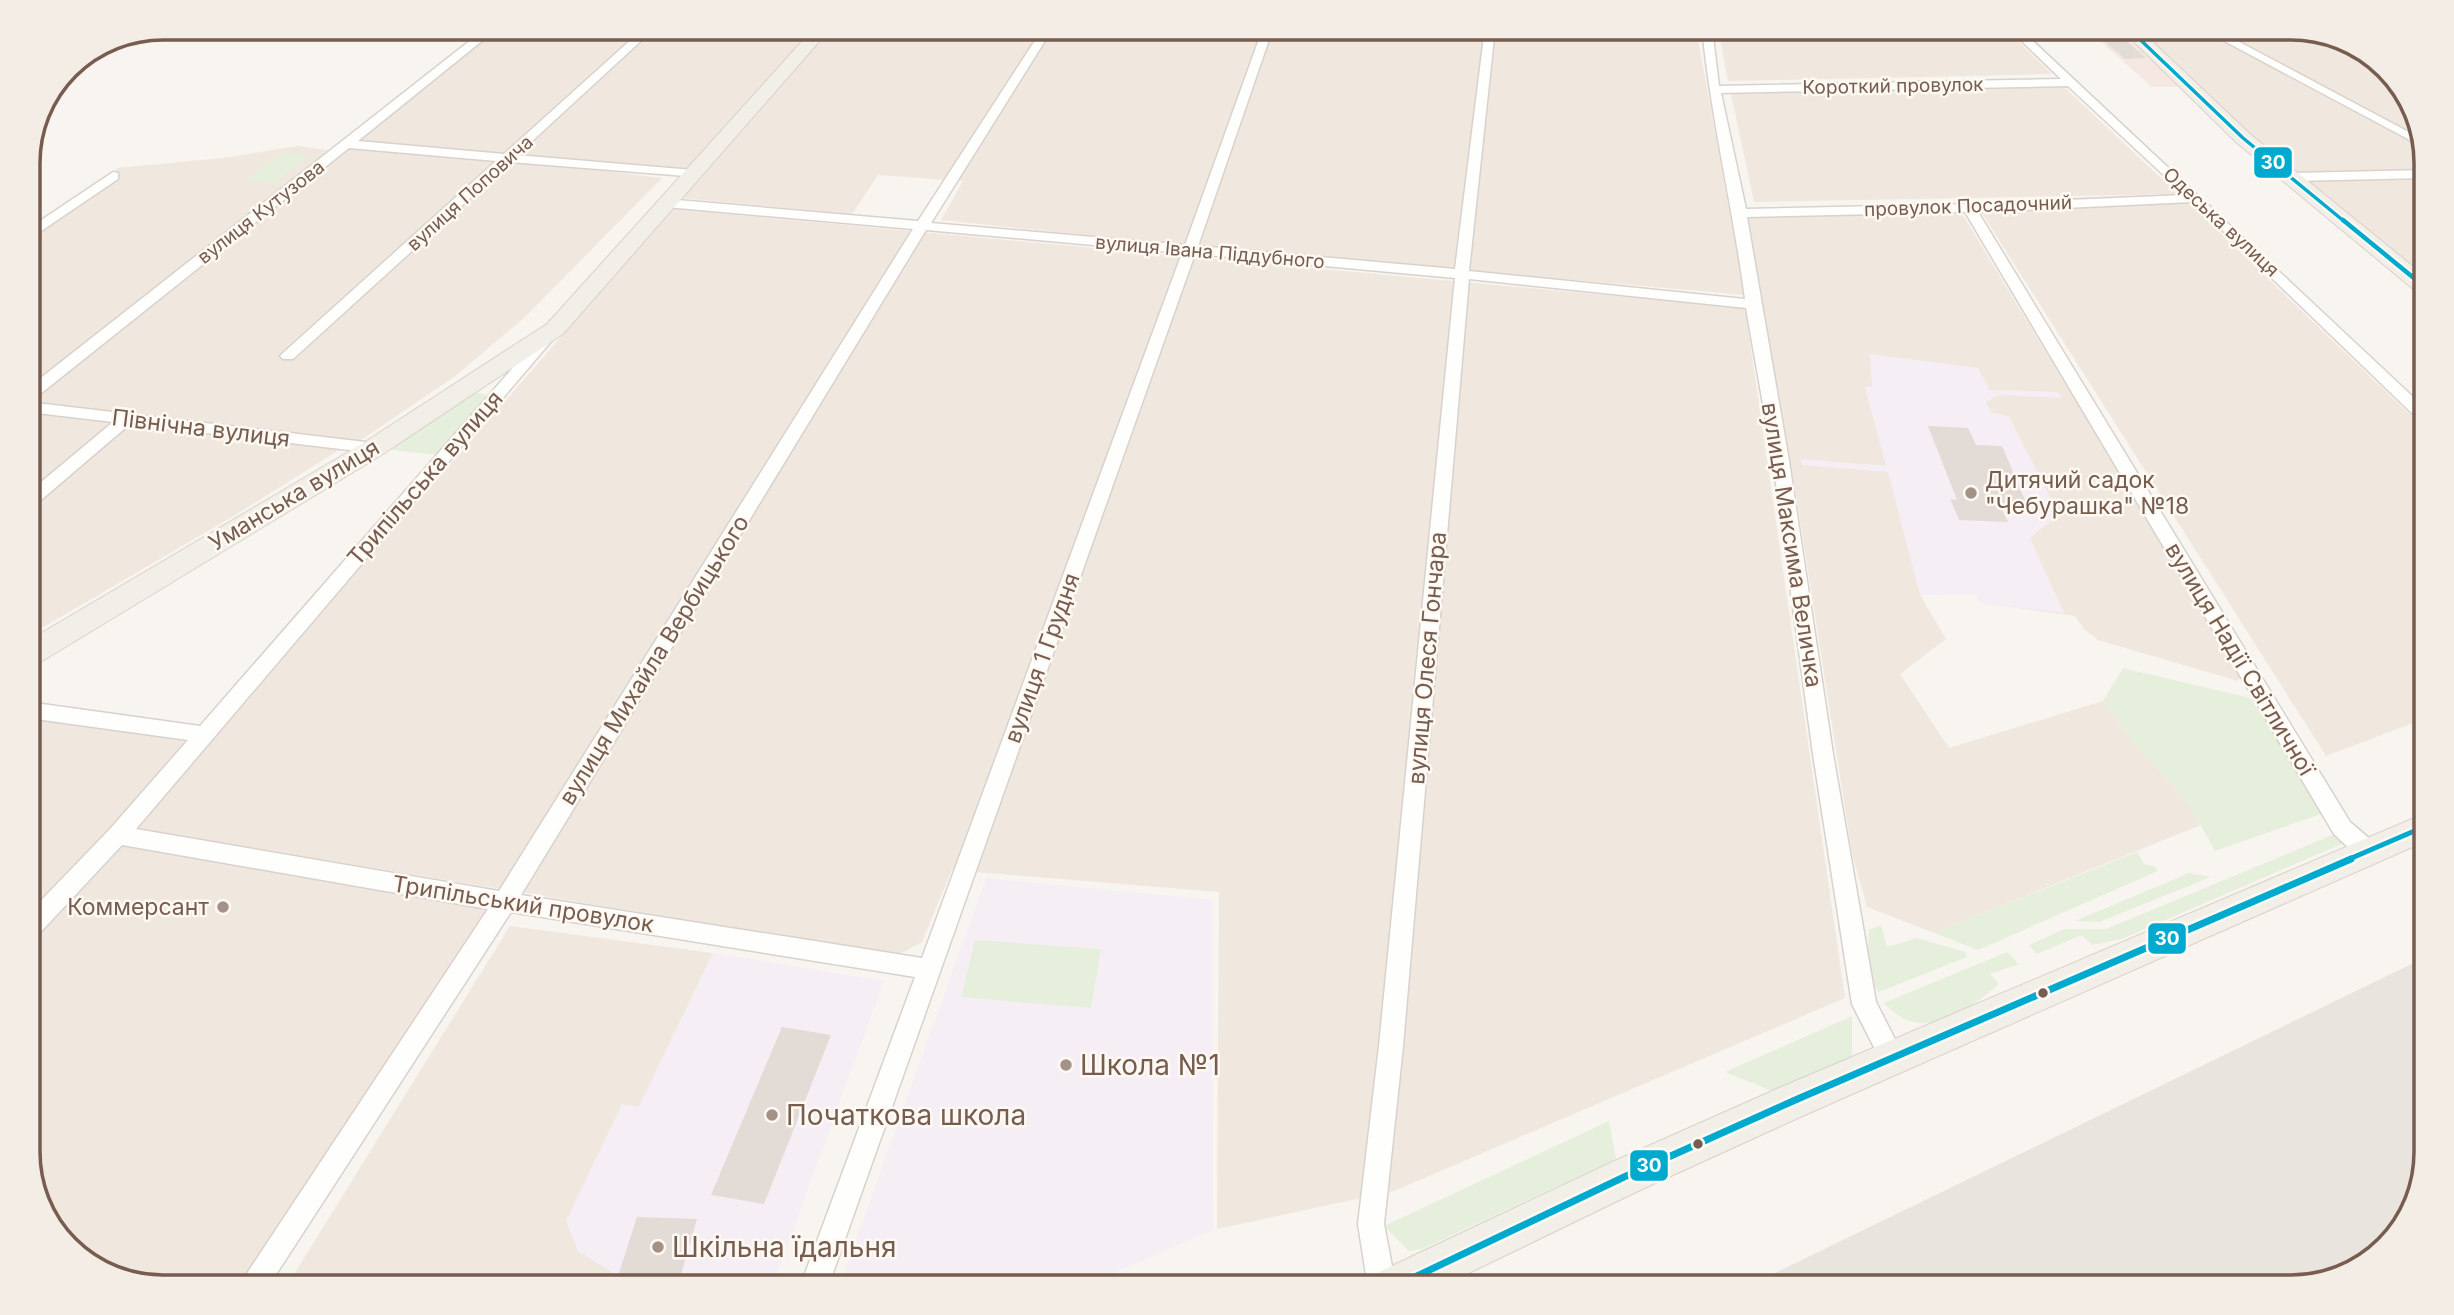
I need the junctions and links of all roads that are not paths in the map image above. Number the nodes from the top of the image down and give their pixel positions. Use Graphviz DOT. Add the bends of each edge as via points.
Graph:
graph roads {
  1 [pos="1264,40"];
  2 [pos="1489,40"];
  3 [pos="1708,40"];
  4 [pos="2026,40"];
  5 [pos="2139,40"];
  6 [pos="2228,40"];
  7 [pos="477,41"];
  8 [pos="636,41"];
  9 [pos="812,41"];
  10 [pos="1040,41"];
  11 [pos="2071,82"];
  12 [pos="1714,90"];
  13 [pos="2410,138"];
  14 [pos="347,144"];
  15 [pos="508,159"];
  16 [pos="693,174"];
  17 [pos="2413,174"];
  18 [pos="113,176"];
  19 [pos="2294,177"];
  20 [pos="2196,198"];
  21 [pos="666,203"];
  22 [pos="1969,208"];
  23 [pos="1740,213"];
  24 [pos="922,226"];
  25 [pos="41,227"];
  26 [pos="1190,250"];
  27 [pos="1462,274"];
  28 [pos="2413,277"];
  29 [pos="1753,304"];
  30 [pos="555,329"];
  31 [pos="288,356"];
  32 [pos="41,386"];
  33 [pos="2413,406"];
  34 [pos="41,409"];
  35 [pos="126,419"];
  36 [pos="374,448"];
  37 [pos="41,491"];
  38 [pos="41,647"];
  39 [pos="41,712"];
  40 [pos="202,734"];
  41 [pos="2414,830"];
  42 [pos="118,835"];
  43 [pos="2369,850"];
  44 [pos="505,902"];
  45 [pos="41,916"];
  46 [pos="929,969"];
  47 [pos="1892,1057"];
  48 [pos="260,1275"];
  49 [pos="818,1275"];
  50 [pos="1380,1275"];
  51 [pos="1419,1275"];
  1 -- 26 [label="street, вулиця 1 Грудня"];
  2 -- 27 [label="street, вулиця Олеся Гончара"];
  3 -- 12 [label="street, вулиця Максима Величка"];
  4 -- 11 [label="street, Одеська вулиця"];
  5 -- 19 [label="main road" via="2204,104"];
  6 -- 13 [label="street"];
  7 -- 14 [label="street, вулиця Кутузова"];
  8 -- 15 [label="street, вулиця Поповича"];
  9 -- 16 [label="main road, Трипільська вулиця"];
  10 -- 24 [label="street, вулиця Михайла Вербицького"];
  11 -- 12 [label="street, Короткий провулок"];
  11 -- 20 [label="street, Одеська вулиця"];
  12 -- 23 [label="street, вулиця Максима Величка"];
  14 -- 15 [label="street"];
  14 -- 32 [label="street, вулиця Кутузова"];
  15 -- 16 [label="street"];
  15 -- 31 [label="street, вулиця Поповича"];
  16 -- 21 [label="main road, Трипільська вулиця"];
  17 -- 19 [label="street"];
  18 -- 25 [label="street"];
  19 -- 28 [label="main road"];
  20 -- 22 [label="street, провулок Посадочний"];
  20 -- 33 [label="street, Одеська вулиця"];
  21 -- 24 [label="street, вулиця Івана Піддубного"];
  21 -- 30 [label="main road, Трипільська вулиця"];
  22 -- 23 [label="street, провулок Посадочний"];
  22 -- 43 [label="street, вулиця Надії Світличної" via="2342,828"];
  23 -- 29 [label="street, вулиця Максима Величка"];
  24 -- 26 [label="street, вулиця Івана Піддубного"];
  24 -- 44 [label="street, вулиця Михайла Вербицького"];
  26 -- 27 [label="street, вулиця Івана Піддубного"];
  26 -- 46 [label="street, вулиця 1 Грудня"];
  27 -- 29 [label="street, вулиця Івана Піддубного"];
  27 -- 50 [label="street, вулиця Олеся Гончара" via="1371,1224"];
  29 -- 47 [label="street, вулиця Максима Величка" via="1782,461 1864,1004"];
  30 -- 36 [label="main road, Уманська вулиця"];
  30 -- 40 [label="street, Трипільська вулиця"];
  34 -- 35 [label="street, Північна вулиця"];
  35 -- 36 [label="street, Північна вулиця"];
  35 -- 37 [label="street"];
  36 -- 38 [label="main road, Уманська вулиця"];
  39 -- 40 [label="street"];
  40 -- 42 [label="street, Трипільська вулиця"];
  41 -- 43 [label="main road"];
  42 -- 44 [label="street, Трипільський провулок"];
  42 -- 45 [label="street, Трипільська вулиця"];
  43 -- 47 [label="main road"];
  44 -- 46 [label="street, Трипільський провулок"];
  44 -- 48 [label="street, вулиця Михайла Вербицького"];
  46 -- 49 [label="street, вулиця 1 Грудня"];
  47 -- 51 [label="main road"];
}
